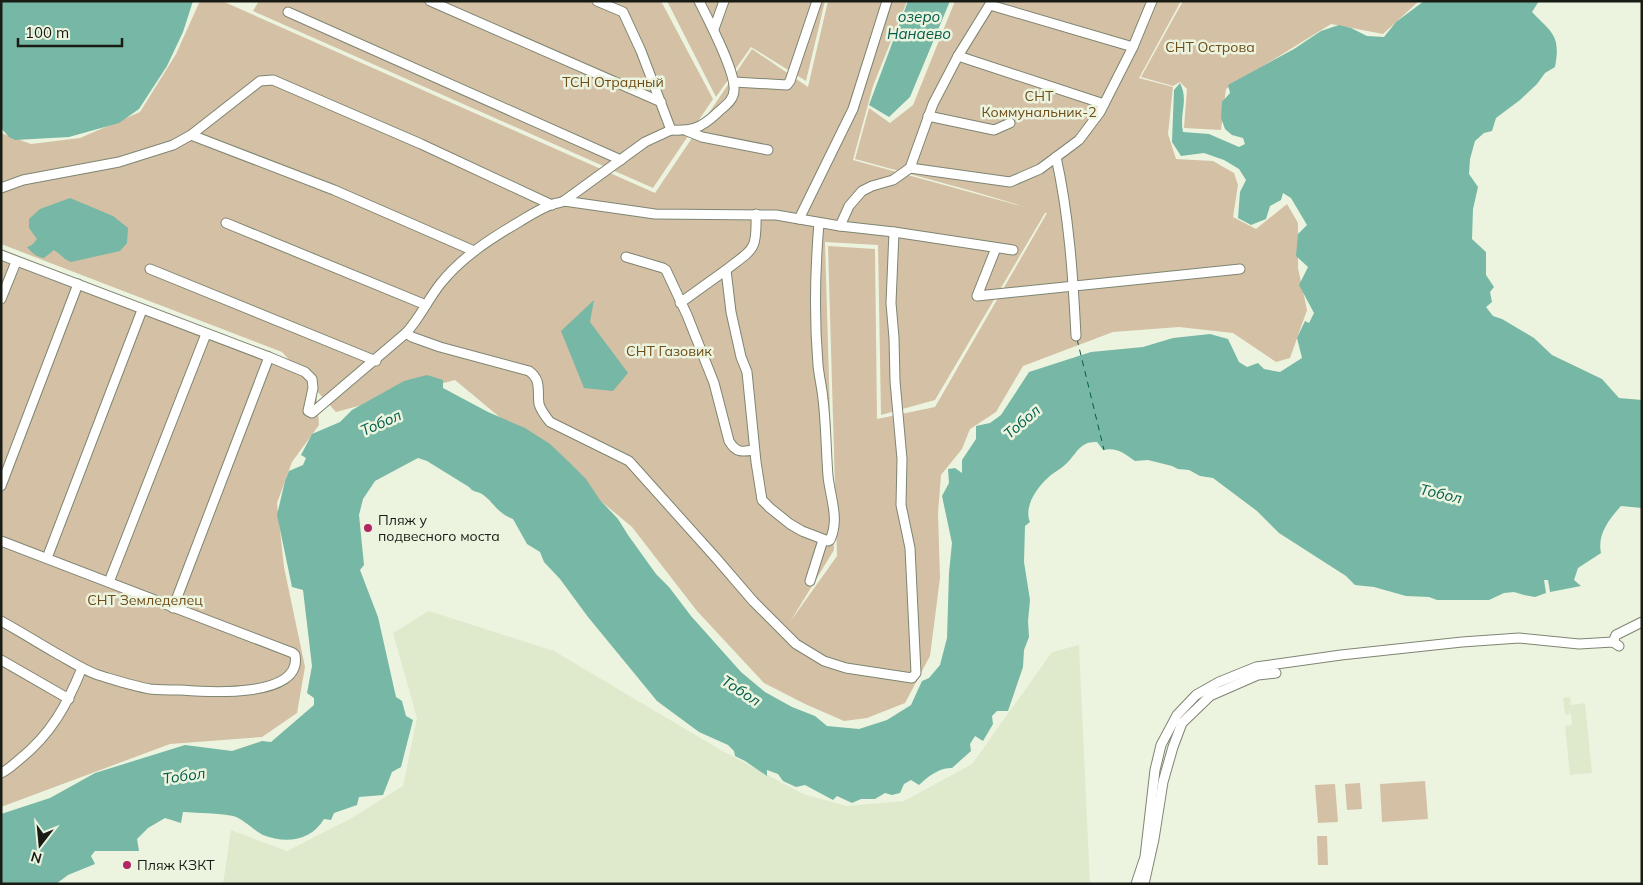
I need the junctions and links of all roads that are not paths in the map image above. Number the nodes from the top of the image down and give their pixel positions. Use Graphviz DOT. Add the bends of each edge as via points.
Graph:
graph roads {
  1 [pos="430,1"];
  2 [pos="597,1"];
  3 [pos="699,1"];
  4 [pos="724,1"];
  5 [pos="817,1"];
  6 [pos="887,1"];
  7 [pos="1152,1"];
  8 [pos="991,3"];
  9 [pos="288,12"];
  10 [pos="714,29"];
  11 [pos="1133,47"];
  12 [pos="958,56"];
  13 [pos="734,82"];
  14 [pos="661,102"];
  15 [pos="1104,104"];
  16 [pos="928,116"];
  17 [pos="1010,123"];
  18 [pos="671,130"];
  19 [pos="687,131"];
  20 [pos="191,135"];
  21 [pos="768,150"];
  22 [pos="1056,157"];
  23 [pos="622,160"];
  24 [pos="910,168"];
  25 [pos="1,188"];
  26 [pos="564,202"];
  27 [pos="552,205"];
  28 [pos="756,214"];
  29 [pos="799,219"];
  30 [pos="226,223"];
  31 [pos="819,223"];
  32 [pos="840,226"];
  33 [pos="894,232"];
  34 [pos="996,248"];
  35 [pos="1014,250"];
  36 [pos="474,251"];
  37 [pos="1,255"];
  38 [pos="626,256"];
  39 [pos="16,262"];
  40 [pos="150,269"];
  41 [pos="1240,269"];
  42 [pos="726,270"];
  43 [pos="78,284"];
  44 [pos="1074,286"];
  45 [pos="1,299"];
  46 [pos="680,303"];
  47 [pos="426,305"];
  48 [pos="142,310"];
  49 [pos="406,333"];
  50 [pos="206,334"];
  51 [pos="1076,336"];
  52 [pos="269,357"];
  53 [pos="376,361"];
  54 [pos="754,450"];
  55 [pos="1,486"];
  56 [pos="823,540"];
  57 [pos="1,541"];
  58 [pos="47,558"];
  59 [pos="810,581"];
  60 [pos="109,582"];
  61 [pos="173,608"];
  62 [pos="1,621"];
  63 [pos="1642,622"];
  64 [pos="1,660"];
  65 [pos="82,668"];
  66 [pos="1276,673"];
  67 [pos="69,700"];
  68 [pos="1,773"];
  69 [pos="1136,884"];
  70 [pos="1144,884"];
  1 -- 14 [label="street"];
  2 -- 14 [label="street" via="623,12"];
  3 -- 10 [label="street"];
  4 -- 10 [label="street"];
  5 -- 13 [label="street" via="787,85"];
  6 -- 29 [label="street" via="853,109"];
  7 -- 11 [label="street"];
  8 -- 11 [label="street"];
  8 -- 12 [label="street"];
  9 -- 23 [label="street"];
  10 -- 13 [label="street"];
  11 -- 15 [label="street"];
  12 -- 15 [label="street"];
  12 -- 16 [label="street"];
  13 -- 19 [label="street" via="731,101 710,119"];
  14 -- 18 [label="street"];
  15 -- 22 [label="street" via="1079,140"];
  16 -- 17 [label="street" via="994,130"];
  16 -- 24 [label="street"];
  18 -- 19 [label="street"];
  18 -- 23 [label="street" via="645,142"];
  19 -- 21 [label="street"];
  20 -- 25 [label="street" via="173,145 120,162 23,180"];
  20 -- 27 [label="street" via="260,81 273,80"];
  20 -- 36 [label="street" via="334,190"];
  22 -- 24 [label="street" via="1040,169 1010,182"];
  22 -- 44 [label="street" via="1064,190"];
  23 -- 26 [label="street"];
  24 -- 32 [label="street" via="893,180 862,190 849,206"];
  26 -- 27 [label="street"];
  26 -- 28 [label="street" via="655,214"];
  27 -- 36 [label="street" via="490,238"];
  28 -- 29 [label="street"];
  28 -- 42 [label="street" via="752,248"];
  29 -- 31 [label="street"];
  30 -- 47 [label="street"];
  31 -- 32 [label="street"];
  31 -- 56 [label="street" via="816,334 835,525 830,540"];
  32 -- 33 [label="street"];
  33 -- 34 [label="street"];
  33 -- 49 [label="street" via="891,303 894,380 902,459 901,505 910,548 916,673 912,678 839,666 796,644 753,602 629,461 550,422 540,405 534,375 440,347"];
  34 -- 35 [label="street"];
  34 -- 44 [label="street" via="977,296"];
  36 -- 47 [label="street" via="443,280"];
  37 -- 39 [label="street"];
  38 -- 46 [label="street" via="666,270"];
  39 -- 43 [label="street"];
  39 -- 45 [label="street"];
  40 -- 53 [label="street"];
  41 -- 44 [label="street"];
  42 -- 46 [label="street"];
  42 -- 54 [label="street" via="731,312 746,372"];
  43 -- 48 [label="street"];
  43 -- 55 [label="street"];
  44 -- 51 [label="street"];
  46 -- 54 [label="street" via="714,383 729,441 738,450"];
  47 -- 49 [label="street"];
  48 -- 50 [label="street"];
  48 -- 58 [label="street"];
  49 -- 53 [label="street"];
  50 -- 52 [label="street"];
  50 -- 60 [label="street"];
  52 -- 53 [label="street" via="306,372 312,378 308,412 312,413"];
  52 -- 61 [label="street"];
  54 -- 56 [label="street" via="762,500 790,524"];
  56 -- 59 [label="street"];
  57 -- 58 [label="street"];
  58 -- 60 [label="street"];
  60 -- 61 [label="street"];
  61 -- 65 [label="street" via="294,653 294,670 284,679 264,687 199,691 151,689"];
  62 -- 65 [label="street"];
  63 -- 69 [label="street" via="1616,635 1616,644 1518,638 1462,642 1256,668 1219,682 1196,695 1177,714 1161,745 1145,857"];
  64 -- 67 [label="street"];
  65 -- 67 [label="street"];
  66 -- 70 [label="street" via="1258,675 1210,696 1182,723 1163,782"];
  67 -- 68 [label="street" via="38,743"];
}
